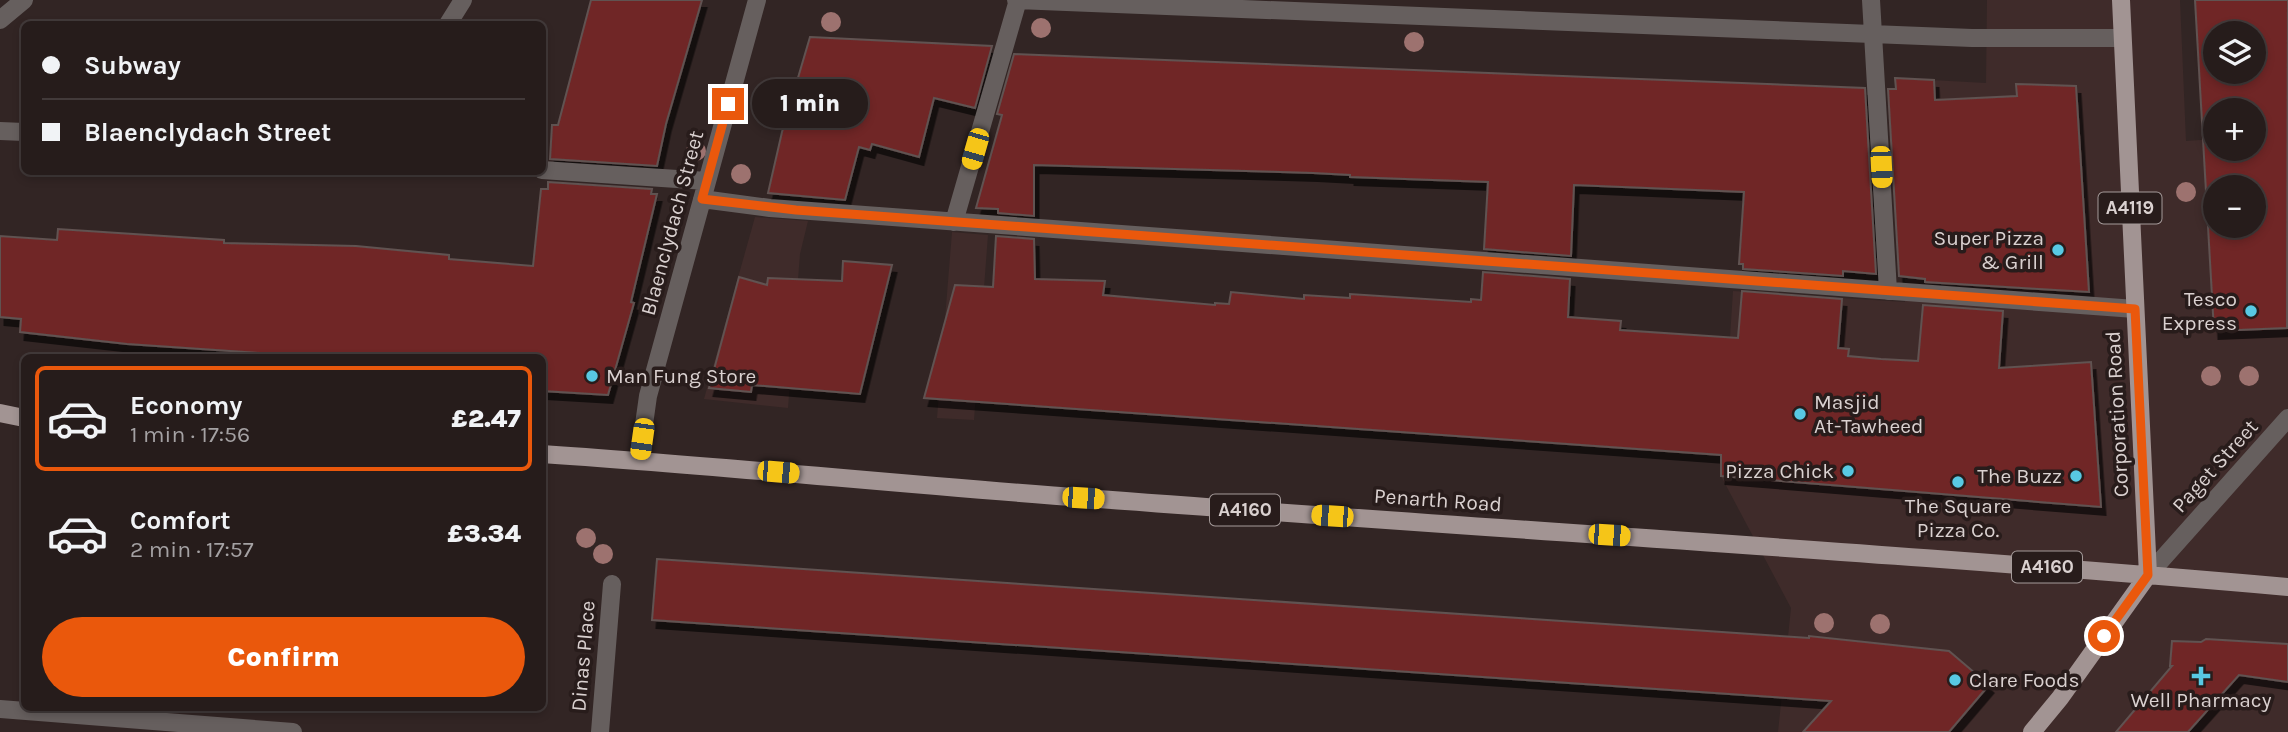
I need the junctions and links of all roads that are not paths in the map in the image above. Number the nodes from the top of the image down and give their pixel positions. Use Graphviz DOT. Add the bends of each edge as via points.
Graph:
graph roads {
  1 [pos="24,0"];
  2 [pos="463,0"];
  3 [pos="757,0"];
  4 [pos="1017,0"];
  5 [pos="1871,0"];
  6 [pos="2121,0"];
  7 [pos="0,20"];
  8 [pos="450,21"];
  9 [pos="1873,34"];
  10 [pos="2122,38"];
  11 [pos="0,131"];
  12 [pos="21,132"];
  13 [pos="546,170"];
  14 [pos="705,190"];
  15 [pos="954,222"];
  16 [pos="1888,291"];
  17 [pos="2135,309"];
  18 [pos="0,413"];
  19 [pos="21,417"];
  20 [pos="2288,418"];
  21 [pos="546,454"];
  22 [pos="639,460"];
  23 [pos="2148,575"];
  24 [pos="612,584"];
  25 [pos="2288,587"];
  26 [pos="0,709"];
  27 [pos="21,711"];
  28 [pos="28,711"];
  29 [pos="153,720"];
  30 [pos="293,732"];
  31 [pos="600,732"];
  32 [pos="2032,732"];
  1 -- 7 [label="street"];
  2 -- 8 [label="street"];
  3 -- 14 [label="street, Blaenclydach Street"];
  4 -- 9 [label="street"];
  4 -- 15 [label="street"];
  5 -- 9 [label="street"];
  6 -- 10 [label="main road, Corporation Road / A4119"];
  9 -- 10 [label="street"];
  9 -- 16 [label="street"];
  10 -- 17 [label="main road, Corporation Road / A4119"];
  11 -- 12 [label="street"];
  13 -- 14 [label="street"];
  14 -- 15 [label="street" via="770,208"];
  14 -- 22 [label="street, Blaenclydach Street" via="648,396"];
  15 -- 16 [label="street"];
  16 -- 17 [label="street"];
  17 -- 23 [label="main road, Corporation Road / A4119"];
  18 -- 19 [label="main road"];
  20 -- 23 [label="street, Paget Street"];
  21 -- 22 [label="main road, Penarth Road / A4160"];
  22 -- 23 [label="main road, Penarth Road / A4160" via="1083,498"];
  23 -- 25 [label="main road, Penarth Road / A4160"];
  23 -- 32 [label="main road"];
  24 -- 31 [label="street, Dinas Place"];
  26 -- 27 [label="street"];
  28 -- 29 [label="street"];
  29 -- 30 [label="street"];
}
